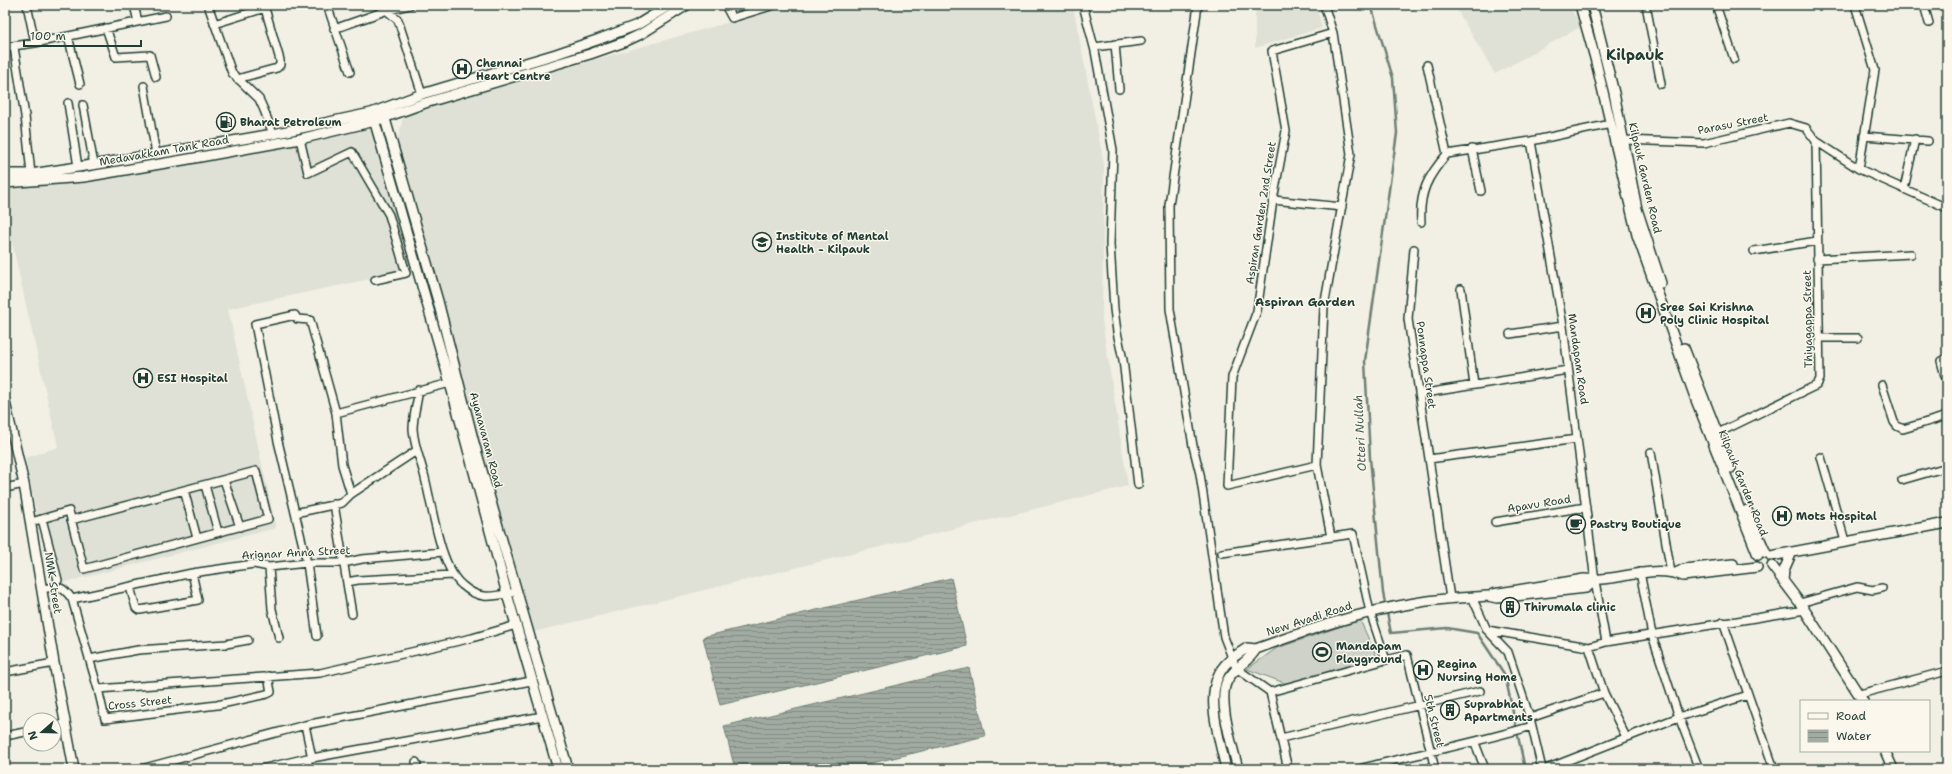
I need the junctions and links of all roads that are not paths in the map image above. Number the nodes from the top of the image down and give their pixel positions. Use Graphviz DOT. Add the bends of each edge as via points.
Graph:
graph roads {
  1 [pos="27,5"];
  2 [pos="134,5"];
  3 [pos="208,5"];
  4 [pos="327,5"];
  5 [pos="380,5"];
  6 [pos="410,5"];
  7 [pos="670,5"];
  8 [pos="687,5"];
  9 [pos="725,5"];
  10 [pos="774,5"];
  11 [pos="1084,5"];
  12 [pos="1198,5"];
  13 [pos="1324,5"];
  14 [pos="1580,5"];
  15 [pos="1592,5"];
  16 [pos="1646,5"];
  17 [pos="1716,5"];
  18 [pos="1855,5"];
  19 [pos="1924,5"];
  20 [pos="265,6"];
  21 [pos="385,11"];
  22 [pos="166,16"];
  23 [pos="138,22"];
  24 [pos="1929,23"];
  25 [pos="214,24"];
  26 [pos="106,28"];
  27 [pos="334,29"];
  28 [pos="1332,33"];
  29 [pos="68,36"];
  30 [pos="1141,41"];
  31 [pos="35,43"];
  32 [pos="1115,44"];
  33 [pos="5,47"];
  34 [pos="14,47"];
  35 [pos="1094,47"];
  36 [pos="1734,59"];
  37 [pos="1427,65"];
  38 [pos="350,72"];
  39 [pos="156,78"];
  40 [pos="237,79"];
  41 [pos="80,84"];
  42 [pos="1661,84"];
  43 [pos="144,86"];
  44 [pos="1119,89"];
  45 [pos="422,94"];
  46 [pos="68,103"];
  47 [pos="83,106"];
  48 [pos="383,112"];
  49 [pos="373,117"];
  50 [pos="1611,124"];
  51 [pos="273,134"];
  52 [pos="1864,136"];
  53 [pos="300,139"];
  54 [pos="1915,139"];
  55 [pos="1623,140"];
  56 [pos="1531,141"];
  57 [pos="1816,141"];
  58 [pos="1928,141"];
  59 [pos="1472,149"];
  60 [pos="156,154"];
  61 [pos="1447,154"];
  62 [pos="94,165"];
  63 [pos="78,167"];
  64 [pos="1859,169"];
  65 [pos="5,174"];
  66 [pos="31,174"];
  67 [pos="5,183"];
  68 [pos="1904,189"];
  69 [pos="1480,191"];
  70 [pos="1273,200"];
  71 [pos="1342,207"];
  72 [pos="1947,208"];
  73 [pos="1421,222"];
  74 [pos="1817,241"];
  75 [pos="1414,249"];
  76 [pos="1754,251"];
  77 [pos="1911,254"];
  78 [pos="1818,259"];
  79 [pos="375,280"];
  80 [pos="1461,289"];
  81 [pos="1563,326"];
  82 [pos="1510,334"];
  83 [pos="1820,338"];
  84 [pos="1858,338"];
  85 [pos="1947,358"];
  86 [pos="1568,370"];
  87 [pos="1947,377"];
  88 [pos="450,383"];
  89 [pos="1474,385"];
  90 [pos="1882,385"];
  91 [pos="419,390"];
  92 [pos="1419,394"];
  93 [pos="5,402"];
  94 [pos="336,413"];
  95 [pos="1947,416"];
  96 [pos="1715,435"];
  97 [pos="1577,439"];
  98 [pos="416,451"];
  99 [pos="1651,452"];
  100 [pos="1820,457"];
  101 [pos="1429,459"];
  102 [pos="1317,465"];
  103 [pos="1947,467"];
  104 [pos="224,480"];
  105 [pos="1902,480"];
  106 [pos="24,484"];
  107 [pos="205,485"];
  108 [pos="1138,485"];
  109 [pos="5,488"];
  110 [pos="184,490"];
  111 [pos="351,494"];
  112 [pos="334,504"];
  113 [pos="1586,508"];
  114 [pos="295,513"];
  115 [pos="42,519"];
  116 [pos="71,520"];
  117 [pos="31,522"];
  118 [pos="1495,522"];
  119 [pos="1947,523"];
  120 [pos="240,527"];
  121 [pos="218,532"];
  122 [pos="1331,537"];
  123 [pos="197,538"];
  124 [pos="1845,541"];
  125 [pos="443,552"];
  126 [pos="1792,552"];
  127 [pos="1222,553"];
  128 [pos="1765,560"];
  129 [pos="343,562"];
  130 [pos="307,563"];
  131 [pos="269,567"];
  132 [pos="1640,572"];
  133 [pos="1674,573"];
  134 [pos="192,574"];
  135 [pos="453,575"];
  136 [pos="58,580"];
  137 [pos="1783,580"];
  138 [pos="1595,581"];
  139 [pos="347,582"];
  140 [pos="130,587"];
  141 [pos="1882,588"];
  142 [pos="42,590"];
  143 [pos="517,592"];
  144 [pos="507,594"];
  145 [pos="1472,597"];
  146 [pos="1450,598"];
  147 [pos="72,599"];
  148 [pos="1803,606"];
  149 [pos="1370,612"];
  150 [pos="352,614"];
  151 [pos="1723,622"];
  152 [pos="516,625"];
  153 [pos="1487,630"];
  154 [pos="1652,635"];
  155 [pos="317,636"];
  156 [pos="279,638"];
  157 [pos="248,640"];
  158 [pos="1606,642"];
  159 [pos="1589,647"];
  160 [pos="1256,649"];
  161 [pos="1233,657"];
  162 [pos="89,658"];
  163 [pos="1386,660"];
  164 [pos="54,664"];
  165 [pos="1236,668"];
  166 [pos="1947,671"];
  167 [pos="5,672"];
  168 [pos="268,676"];
  169 [pos="531,681"];
  170 [pos="98,689"];
  171 [pos="1480,691"];
  172 [pos="1270,692"];
  173 [pos="1604,693"];
  174 [pos="1748,695"];
  175 [pos="1861,697"];
  176 [pos="1419,705"];
  177 [pos="543,716"];
  178 [pos="1679,717"];
  179 [pos="1530,718"];
  180 [pos="66,724"];
  181 [pos="62,725"];
  182 [pos="305,726"];
  183 [pos="1528,727"];
  184 [pos="22,733"];
  185 [pos="5,736"];
  186 [pos="1626,737"];
  187 [pos="1281,738"];
  188 [pos="1475,743"];
  189 [pos="1431,751"];
  190 [pos="1885,752"];
  191 [pos="310,758"];
  192 [pos="74,769"];
  193 [pos="141,769"];
  194 [pos="264,769"];
  195 [pos="309,769"];
  196 [pos="558,769"];
  197 [pos="568,769"];
  198 [pos="1226,769"];
  199 [pos="1238,769"];
  200 [pos="1288,769"];
  201 [pos="1359,769"];
  202 [pos="1435,769"];
  203 [pos="1485,769"];
  204 [pos="1542,769"];
  205 [pos="1546,769"];
  206 [pos="1699,769"];
  207 [pos="1774,769"];
  208 [pos="1893,769"];
  1 -- 31 [label="street"];
  2 -- 23 [label="street"];
  3 -- 25 [label="street"];
  4 -- 27 [label="street"];
  5 -- 21 [label="street"];
  6 -- 21 [label="street"];
  7 -- 45 [label="main road, Medavakkam Tank Road" via="637,25 597,40"];
  8 -- 48 [label="main road, Medavakkam Tank Road" via="641,34 590,54"];
  9 -- 10 [label="street" via="732,18"];
  11 -- 35 [label="street"];
  12 -- 161 [label="street" via="1169,205 1170,309 1200,474 1224,637"];
  13 -- 28 [label="street"];
  14 -- 50 [label="main road, Kilpauk Garden Road"];
  15 -- 55 [label="main road, Kilpauk Garden Road"];
  16 -- 42 [label="street"];
  17 -- 36 [label="street"];
  18 -- 52 [label="street" via="1875,70"];
  19 -- 24 [label="street"];
  20 -- 25 [label="street"];
  20 -- 40 [label="street" via="280,65"];
  21 -- 27 [label="street"];
  21 -- 45 [label="street" via="398,20"];
  22 -- 23 [label="street"];
  23 -- 26 [label="street"];
  25 -- 40 [label="street" via="232,73"];
  26 -- 29 [label="street"];
  26 -- 39 [label="street" via="116,57 150,55"];
  27 -- 38 [label="street"];
  28 -- 70 [label="street, Aspiran Garden 2nd Street" via="1272,51 1286,131"];
  28 -- 71 [label="street" via="1351,154"];
  29 -- 31 [label="street"];
  29 -- 41 [label="street"];
  30 -- 32 [label="street"];
  31 -- 34 [label="street"];
  32 -- 35 [label="street"];
  32 -- 44 [label="street"];
  33 -- 34 [label="street"];
  34 -- 66 [label="street"];
  35 -- 108 [label="street" via="1113,150 1110,244 1114,309 1123,360"];
  37 -- 61 [label="street"];
  40 -- 51 [label="street" via="259,99"];
  43 -- 60 [label="street"];
  45 -- 48 [label="main road, Medavakkam Tank Road"];
  46 -- 63 [label="street"];
  47 -- 62 [label="street"];
  48 -- 49 [label="main road, Medavakkam Tank Road"];
  48 -- 143 [label="main road, Ayanavaram Road" via="438,301 474,443"];
  49 -- 51 [label="main road, Medavakkam Tank Road"];
  49 -- 53 [label="main road, Medavakkam Tank Road"];
  49 -- 88 [label="main road, Ayanavaram Road"];
  50 -- 56 [label="street"];
  50 -- 96 [label="main road, Kilpauk Garden Road" via="1637,235 1696,400"];
  51 -- 60 [label="main road, Medavakkam Tank Road"];
  52 -- 54 [label="street"];
  52 -- 64 [label="street"];
  53 -- 67 [label="main road, Medavakkam Tank Road" via="84,176"];
  53 -- 79 [label="street" via="308,174 352,152 389,215 406,273"];
  54 -- 58 [label="street"];
  54 -- 68 [label="street"];
  55 -- 57 [label="street, Parasu Street" via="1704,143 1789,123 1806,128"];
  55 -- 96 [label="main road, Kilpauk Garden Road" via="1646,239"];
  56 -- 59 [label="street"];
  56 -- 81 [label="street, Mandapam Road"];
  57 -- 64 [label="street, Parasu Street"];
  57 -- 74 [label="street, Thiyagappa Street"];
  59 -- 61 [label="street"];
  59 -- 69 [label="street"];
  60 -- 62 [label="main road, Medavakkam Tank Road"];
  61 -- 73 [label="street" via="1429,177 1420,206"];
  62 -- 63 [label="main road, Medavakkam Tank Road"];
  63 -- 66 [label="main road, Medavakkam Tank Road"];
  64 -- 68 [label="street, Parasu Street"];
  65 -- 66 [label="main road, Medavakkam Tank Road"];
  68 -- 72 [label="street, Parasu Street"];
  70 -- 71 [label="street"];
  70 -- 102 [label="street, Aspiran Garden 2nd Street" via="1257,310 1232,377 1227,486"];
  71 -- 102 [label="street" via="1324,307"];
  74 -- 76 [label="street"];
  74 -- 78 [label="street, Thiyagappa Street"];
  75 -- 92 [label="street, Ponnappa Street" via="1408,319"];
  77 -- 78 [label="street"];
  78 -- 83 [label="street, Thiyagappa Street"];
  80 -- 89 [label="street"];
  81 -- 82 [label="street"];
  81 -- 86 [label="street, Mandapam Road"];
  83 -- 84 [label="street"];
  83 -- 96 [label="street, Thiyagappa Street" via="1820,379 1817,385"];
  85 -- 87 [label="street" via="1941,361"];
  86 -- 89 [label="street"];
  86 -- 97 [label="street, Mandapam Road"];
  88 -- 91 [label="street"];
  88 -- 144 [label="main road, Ayanavaram Road"];
  89 -- 92 [label="street"];
  90 -- 95 [label="street" via="1894,422 1903,429"];
  91 -- 94 [label="street"];
  91 -- 98 [label="street" via="413,428"];
  92 -- 101 [label="street, Ponnappa Street"];
  93 -- 106 [label="main road, NMK Street"];
  94 -- 111 [label="street" via="342,465"];
  94 -- 114 [label="street" via="310,320 297,319 295,315 255,324"];
  96 -- 128 [label="main road, Kilpauk Garden Road"];
  97 -- 101 [label="street"];
  97 -- 113 [label="street, Mandapam Road"];
  98 -- 111 [label="street"];
  98 -- 125 [label="street" via="424,472"];
  99 -- 133 [label="street"];
  100 -- 124 [label="street"];
  101 -- 146 [label="street, Ponnappa Street"];
  102 -- 122 [label="street"];
  103 -- 105 [label="street"];
  104 -- 107 [label="street"];
  104 -- 120 [label="street"];
  104 -- 120 [label="street" via="256,471 268,519"];
  106 -- 109 [label="street"];
  106 -- 117 [label="main road, NMK Street"];
  107 -- 110 [label="street"];
  107 -- 121 [label="street"];
  110 -- 116 [label="street"];
  110 -- 123 [label="street"];
  111 -- 112 [label="street" via="342,502"];
  112 -- 114 [label="street"];
  112 -- 129 [label="street"];
  113 -- 118 [label="street, Apavu Road"];
  113 -- 138 [label="street, Mandapam Road"];
  114 -- 130 [label="street"];
  115 -- 116 [label="street" via="68,511"];
  115 -- 117 [label="street"];
  115 -- 136 [label="street"];
  116 -- 123 [label="street" via="84,569"];
  117 -- 142 [label="main road, NMK Street"];
  119 -- 124 [label="main road"];
  120 -- 121 [label="street"];
  121 -- 123 [label="street"];
  122 -- 127 [label="street"];
  122 -- 149 [label="street" via="1353,534"];
  124 -- 126 [label="main road"];
  125 -- 129 [label="street, Arignar Anna Street"];
  125 -- 135 [label="street"];
  126 -- 128 [label="main road"];
  126 -- 137 [label="main road" via="1784,570"];
  128 -- 133 [label="main road" via="1683,576"];
  128 -- 137 [label="main road, Kilpauk Garden Road"];
  129 -- 130 [label="street, Arignar Anna Street"];
  129 -- 139 [label="street"];
  130 -- 131 [label="street, Arignar Anna Street"];
  130 -- 155 [label="street"];
  131 -- 134 [label="street, Arignar Anna Street" via="254,564"];
  131 -- 156 [label="street" via="272,609"];
  132 -- 133 [label="main road"];
  132 -- 138 [label="main road"];
  132 -- 154 [label="street"];
  134 -- 140 [label="street, Arignar Anna Street"];
  134 -- 140 [label="street" via="198,600 140,610 136,608"];
  135 -- 139 [label="street"];
  135 -- 144 [label="street" via="462,586 483,597"];
  137 -- 148 [label="main road, Kilpauk Garden Road"];
  138 -- 145 [label="main road" via="1586,588 1496,598"];
  138 -- 158 [label="street, Mandapam Road"];
  139 -- 150 [label="street"];
  140 -- 147 [label="street, Arignar Anna Street"];
  141 -- 148 [label="street" via="1873,590 1857,586"];
  142 -- 147 [label="street" via="58,586"];
  142 -- 164 [label="main road, NMK Street"];
  143 -- 144 [label="street"];
  143 -- 197 [label="main road, Ayanavaram Road"];
  144 -- 152 [label="main road, Ayanavaram Road"];
  145 -- 146 [label="main road"];
  145 -- 153 [label="street"];
  146 -- 149 [label="main road, New Avadi Road"];
  147 -- 162 [label="street, Cross Street"];
  148 -- 151 [label="street"];
  148 -- 175 [label="main road, Kilpauk Garden Road"];
  149 -- 160 [label="main road, New Avadi Road"];
  149 -- 163 [label="street"];
  151 -- 154 [label="street"];
  151 -- 174 [label="street"];
  152 -- 168 [label="street" via="472,638 320,673"];
  152 -- 169 [label="main road, Ayanavaram Road"];
  153 -- 159 [label="street"];
  153 -- 179 [label="street" via="1508,652"];
  154 -- 158 [label="street"];
  154 -- 178 [label="street"];
  157 -- 162 [label="street" via="138,650"];
  158 -- 159 [label="street"];
  159 -- 173 [label="street"];
  160 -- 161 [label="main road, New Avadi Road" via="1247,648"];
  160 -- 165 [label="main road, New Avadi Road" via="1252,656"];
  161 -- 165 [label="street"];
  161 -- 198 [label="main road, New Avadi Road" via="1224,665 1216,679 1213,702"];
  162 -- 170 [label="street, Cross Street"];
  163 -- 172 [label="street"];
  163 -- 176 [label="street, 5th Street" via="1407,655"];
  164 -- 167 [label="street"];
  164 -- 180 [label="main road, NMK Street"];
  165 -- 172 [label="street"];
  165 -- 199 [label="main road, New Avadi Road" via="1226,682 1224,701"];
  166 -- 175 [label="street"];
  168 -- 170 [label="street"];
  168 -- 170 [label="street, Cross Street" via="271,692 267,694 217,705 104,720"];
  169 -- 177 [label="main road, Ayanavaram Road"];
  169 -- 182 [label="street"];
  171 -- 176 [label="street"];
  172 -- 187 [label="street"];
  173 -- 179 [label="street"];
  173 -- 186 [label="street"];
  174 -- 178 [label="street"];
  174 -- 207 [label="street"];
  176 -- 187 [label="street"];
  176 -- 189 [label="street, 5th Street"];
  177 -- 191 [label="street"];
  177 -- 196 [label="main road, Ayanavaram Road"];
  178 -- 186 [label="street"];
  178 -- 206 [label="street"];
  179 -- 183 [label="street"];
  180 -- 181 [label="street"];
  180 -- 192 [label="main road, NMK Street"];
  182 -- 191 [label="street"];
  182 -- 193 [label="street"];
  183 -- 188 [label="street"];
  183 -- 204 [label="street"];
  184 -- 185 [label="street"];
  186 -- 205 [label="street"];
  187 -- 200 [label="street"];
  188 -- 189 [label="street"];
  188 -- 203 [label="street"];
  189 -- 201 [label="street"];
  189 -- 202 [label="street, 5th Street"];
  190 -- 208 [label="main road"];
  191 -- 194 [label="street"];
  191 -- 195 [label="street"];
}
